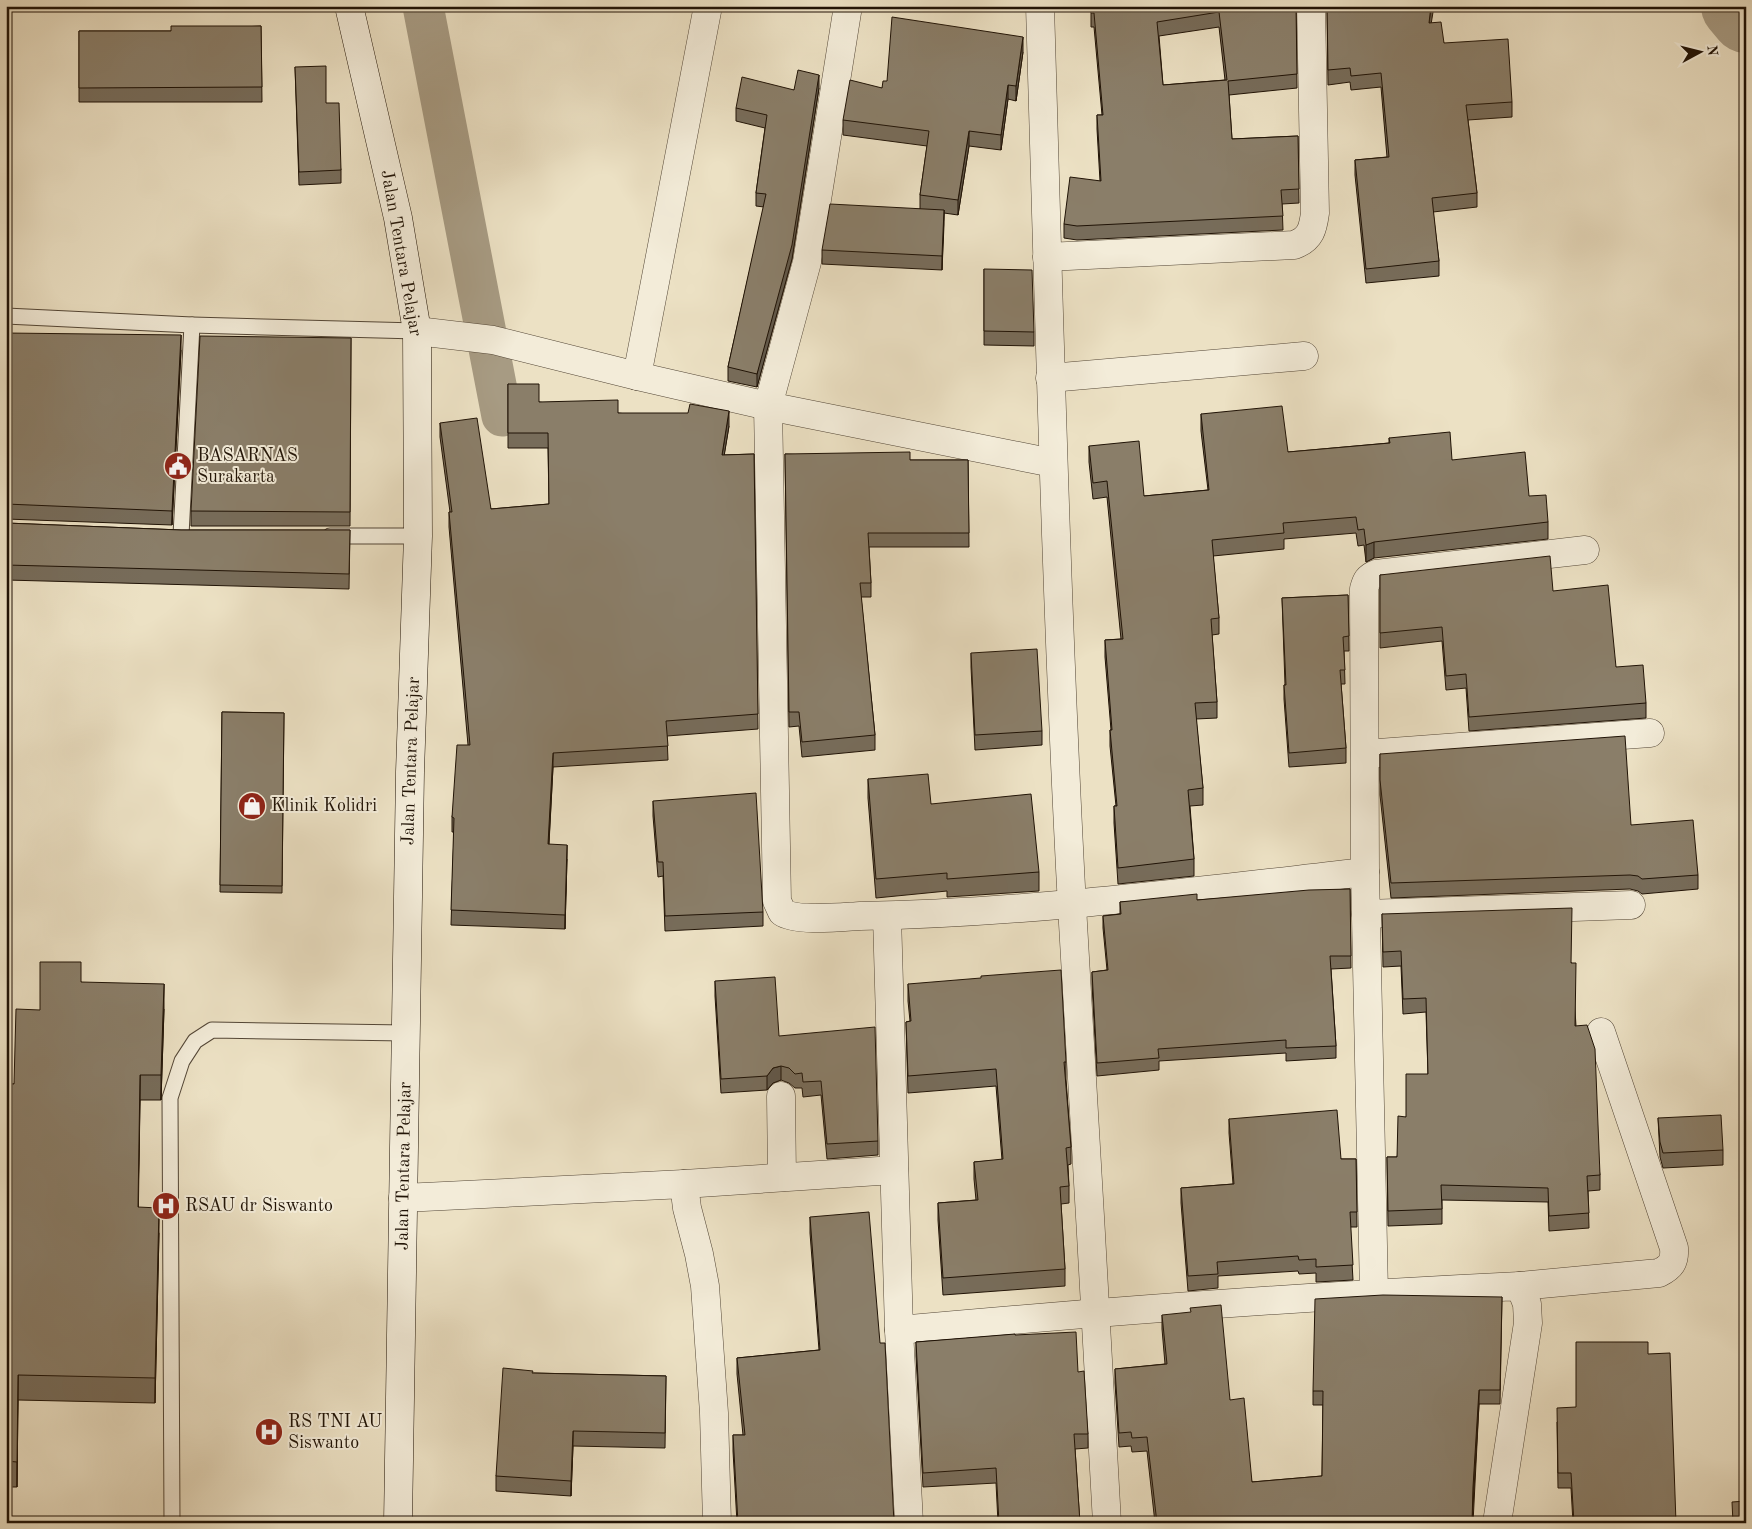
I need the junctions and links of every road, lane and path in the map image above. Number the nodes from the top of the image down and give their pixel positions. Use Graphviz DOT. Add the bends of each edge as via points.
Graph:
graph roads {
  1 [pos="349,6"];
  2 [pos="708,6"];
  3 [pos="848,6"];
  4 [pos="1040,6"];
  5 [pos="1311,6"];
  6 [pos="1047,257"];
  7 [pos="6,316"];
  8 [pos="192,325"];
  9 [pos="417,331"];
  10 [pos="1304,356"];
  11 [pos="637,376"];
  12 [pos="1050,378"];
  13 [pos="768,406"];
  14 [pos="1052,463"];
  15 [pos="162,534"];
  16 [pos="180,535"];
  17 [pos="200,535"];
  18 [pos="319,536"];
  19 [pos="418,536"];
  20 [pos="1585,550"];
  21 [pos="1650,734"];
  22 [pos="1365,754"];
  23 [pos="1365,872"];
  24 [pos="1072,905"];
  25 [pos="1631,905"];
  26 [pos="1366,914"];
  27 [pos="887,916"];
  28 [pos="406,1032"];
  29 [pos="1601,1032"];
  30 [pos="781,1096"];
  31 [pos="894,1170"];
  32 [pos="782,1177"];
  33 [pos="684,1184"];
  34 [pos="403,1198"];
  35 [pos="1520,1286"];
  36 [pos="1374,1293"];
  37 [pos="1097,1312"];
  38 [pos="899,1330"];
  39 [pos="172,1523"];
  40 [pos="398,1523"];
  41 [pos="717,1523"];
  42 [pos="909,1523"];
  43 [pos="1107,1523"];
  44 [pos="1497,1523"];
  1 -- 9 [label="street, Jalan Tentara Pelajar" via="398,218"];
  2 -- 11 [label="street"];
  3 -- 13 [label="street" via="807,262"];
  4 -- 6 [label="street"];
  5 -- 6 [label="street" via="1315,213 1313,227 1306,239 1294,245"];
  6 -- 12 [label="street"];
  7 -- 8 [label="lane"];
  8 -- 9 [label="lane"];
  8 -- 16 [label="lane"];
  9 -- 11 [label="street" via="480,338"];
  9 -- 19 [label="street, Jalan Tentara Pelajar"];
  10 -- 12 [label="street"];
  11 -- 13 [label="street"];
  12 -- 14 [label="street"];
  13 -- 14 [label="street"];
  13 -- 27 [label="street" via="778,901 782,912 796,918"];
  14 -- 24 [label="street"];
  15 -- 16 [label="lane"];
  16 -- 17 [label="lane"];
  18 -- 19 [label="lane"];
  19 -- 28 [label="street, Jalan Tentara Pelajar"];
  20 -- 22 [label="street" via="1371,576 1364,589"];
  21 -- 22 [label="street"];
  22 -- 23 [label="street"];
  23 -- 24 [label="street"];
  23 -- 26 [label="street"];
  24 -- 27 [label="street"];
  24 -- 37 [label="street"];
  25 -- 26 [label="street"];
  26 -- 36 [label="street"];
  27 -- 31 [label="street"];
  28 -- 34 [label="street, Jalan Tentara Pelajar"];
  28 -- 39 [label="lane" via="212,1030 195,1041 182,1061 170,1098"];
  29 -- 35 [label="street" via="1674,1248 1674,1259 1669,1268 1659,1273"];
  30 -- 32 [label="street"];
  31 -- 32 [label="street"];
  31 -- 38 [label="street"];
  32 -- 33 [label="street"];
  33 -- 34 [label="street"];
  33 -- 41 [label="street" via="705,1286 714,1414"];
  34 -- 40 [label="street, Jalan Tentara Pelajar"];
  35 -- 36 [label="street"];
  35 -- 44 [label="street" via="1527,1304 1528,1322"];
  36 -- 37 [label="street"];
  37 -- 38 [label="street"];
  37 -- 43 [label="street"];
  38 -- 42 [label="street"];
}
